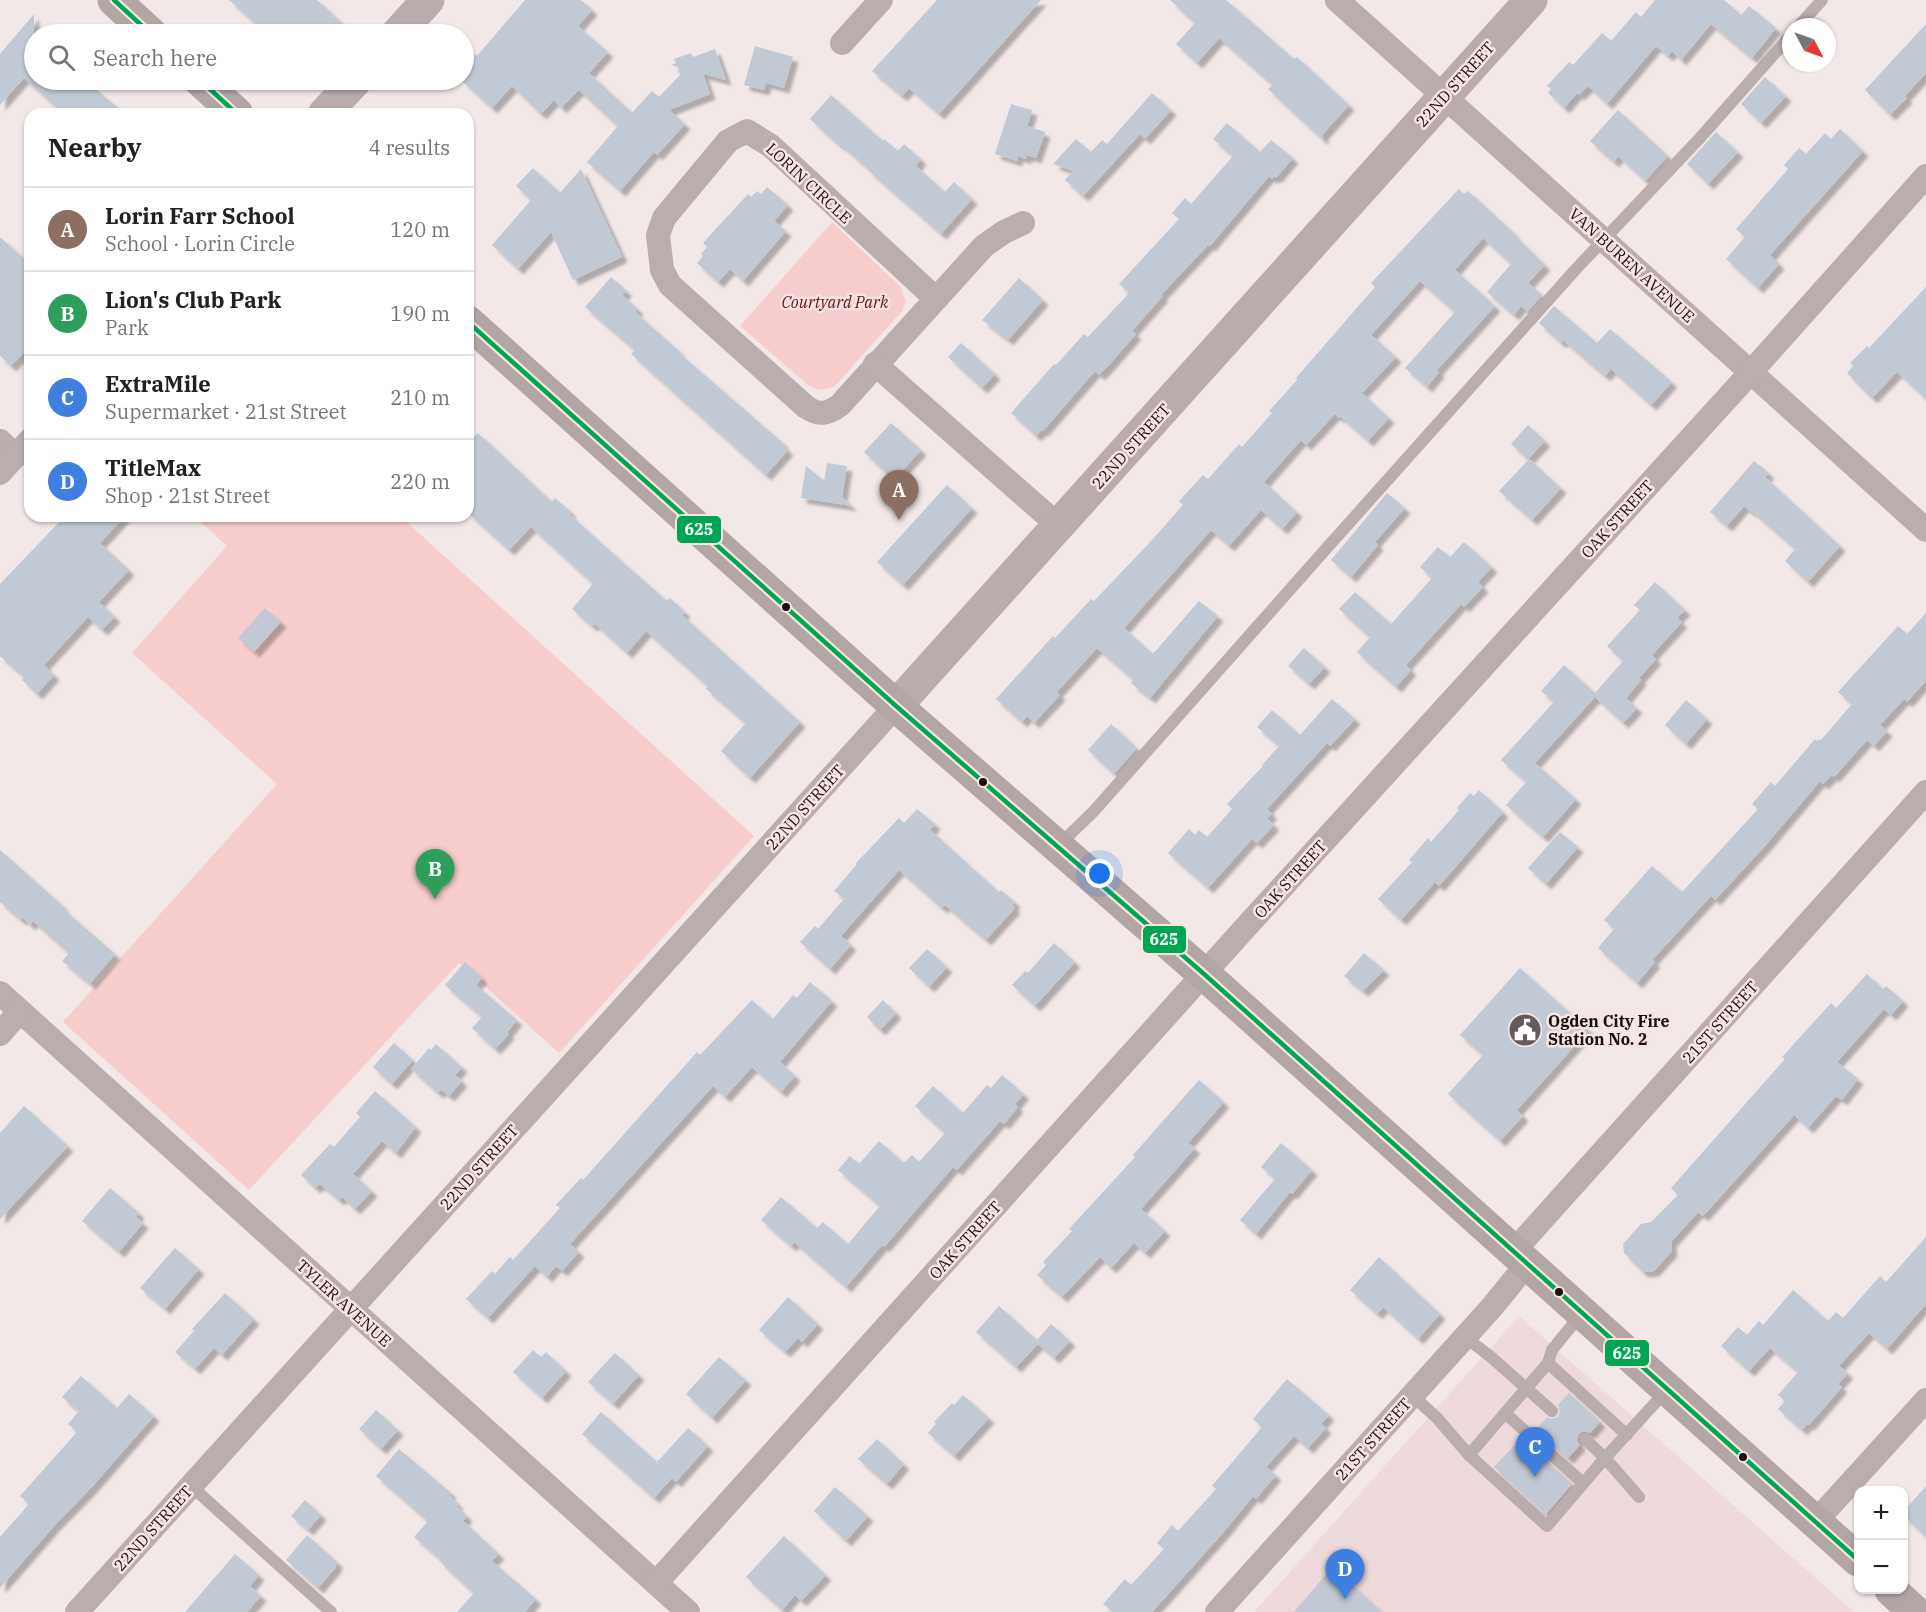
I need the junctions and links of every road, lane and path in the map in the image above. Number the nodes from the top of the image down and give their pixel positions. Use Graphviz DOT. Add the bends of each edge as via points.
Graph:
graph roads {
  1 [pos="114,0"];
  2 [pos="428,0"];
  3 [pos="881,0"];
  4 [pos="1338,0"];
  5 [pos="1531,0"];
  6 [pos="1822,0"];
  7 [pos="1806,18"];
  8 [pos="140,24"];
  9 [pos="406,24"];
  10 [pos="842,43"];
  11 [pos="1782,45"];
  12 [pos="211,90"];
  13 [pos="347,90"];
  14 [pos="1444,96"];
  15 [pos="230,108"];
  16 [pos="330,108"];
  17 [pos="1926,176"];
  18 [pos="1023,223"];
  19 [pos="1604,240"];
  20 [pos="935,298"];
  21 [pos="474,327"];
  22 [pos="875,364"];
  23 [pos="1751,372"];
  24 [pos="1059,526"];
  25 [pos="1926,530"];
  26 [pos="896,706"];
  27 [pos="1926,792"];
  28 [pos="1058,846"];
  29 [pos="1204,974"];
  30 [pos="0,993"];
  31 [pos="20,1011"];
  32 [pos="0,1034"];
  33 [pos="1520,1258"];
  34 [pos="351,1309"];
  35 [pos="1582,1313"];
  36 [pos="1465,1337"];
  37 [pos="1548,1363"];
  38 [pos="1527,1388"];
  39 [pos="1668,1389"];
  40 [pos="1412,1395"];
  41 [pos="1926,1400"];
  42 [pos="1552,1411"];
  43 [pos="1505,1413"];
  44 [pos="1627,1435"];
  45 [pos="1585,1439"];
  46 [pos="1469,1455"];
  47 [pos="1605,1458"];
  48 [pos="1584,1483"];
  49 [pos="191,1486"];
  50 [pos="1639,1497"];
  51 [pos="1816,1521"];
  52 [pos="1854,1556"];
  53 [pos="656,1583"];
  54 [pos="1895,1594"];
  55 [pos="77,1612"];
  56 [pos="331,1612"];
  57 [pos="688,1612"];
  58 [pos="1217,1612"];
  59 [pos="1915,1612"];
  1 -- 8 [label="main road"];
  2 -- 9 [label="street"];
  3 -- 10 [label="street"];
  4 -- 14 [label="street, VAN BUREN AVENUE"];
  5 -- 14 [label="street, 22ND STREET"];
  6 -- 7 [label="lane"];
  11 -- 19 [label="lane"];
  12 -- 15 [label="main road"];
  13 -- 16 [label="street"];
  14 -- 19 [label="street, VAN BUREN AVENUE"];
  14 -- 24 [label="street, 22ND STREET"];
  17 -- 23 [label="street, OAK STREET"];
  18 -- 20 [label="street" via="984,246"];
  19 -- 23 [label="street, VAN BUREN AVENUE"];
  19 -- 28 [label="lane" via="1094,811"];
  20 -- 22 [label="street, LORIN CIRCLE"];
  20 -- 22 [label="street, LORIN CIRCLE" via="771,146 747,131 728,141 664,218 658,235 663,270 670,285 814,412 831,412 840,405"];
  21 -- 26 [label="main road"];
  22 -- 24 [label="street"];
  23 -- 25 [label="street, VAN BUREN AVENUE"];
  23 -- 29 [label="street, OAK STREET"];
  24 -- 26 [label="street, 22ND STREET"];
  26 -- 28 [label="main road"];
  26 -- 34 [label="street, 22ND STREET"];
  27 -- 33 [label="street, 21ST STREET"];
  28 -- 29 [label="main road"];
  29 -- 33 [label="main road"];
  29 -- 53 [label="street, OAK STREET"];
  30 -- 31 [label="street, TYLER AVENUE"];
  31 -- 32 [label="street"];
  31 -- 34 [label="street, TYLER AVENUE"];
  33 -- 35 [label="main road"];
  33 -- 36 [label="street, 21ST STREET"];
  34 -- 49 [label="street, 22ND STREET"];
  34 -- 53 [label="street, TYLER AVENUE"];
  35 -- 37 [label="lane" via="1552,1350"];
  35 -- 39 [label="main road"];
  36 -- 38 [label="lane"];
  36 -- 40 [label="street, 21ST STREET"];
  37 -- 38 [label="lane"];
  37 -- 44 [label="lane"];
  38 -- 42 [label="lane"];
  38 -- 43 [label="lane"];
  39 -- 44 [label="lane"];
  39 -- 51 [label="main road"];
  40 -- 46 [label="lane"];
  40 -- 58 [label="street, 21ST STREET"];
  41 -- 51 [label="street"];
  43 -- 46 [label="lane"];
  43 -- 48 [label="lane"];
  44 -- 47 [label="lane"];
  45 -- 47 [label="lane"];
  46 -- 48 [label="lane" via="1547,1526"];
  47 -- 48 [label="lane"];
  47 -- 50 [label="lane"];
  49 -- 55 [label="street, 22ND STREET"];
  49 -- 56 [label="lane"];
  51 -- 52 [label="main road"];
  53 -- 57 [label="street, TYLER AVENUE"];
  54 -- 59 [label="main road"];
}
